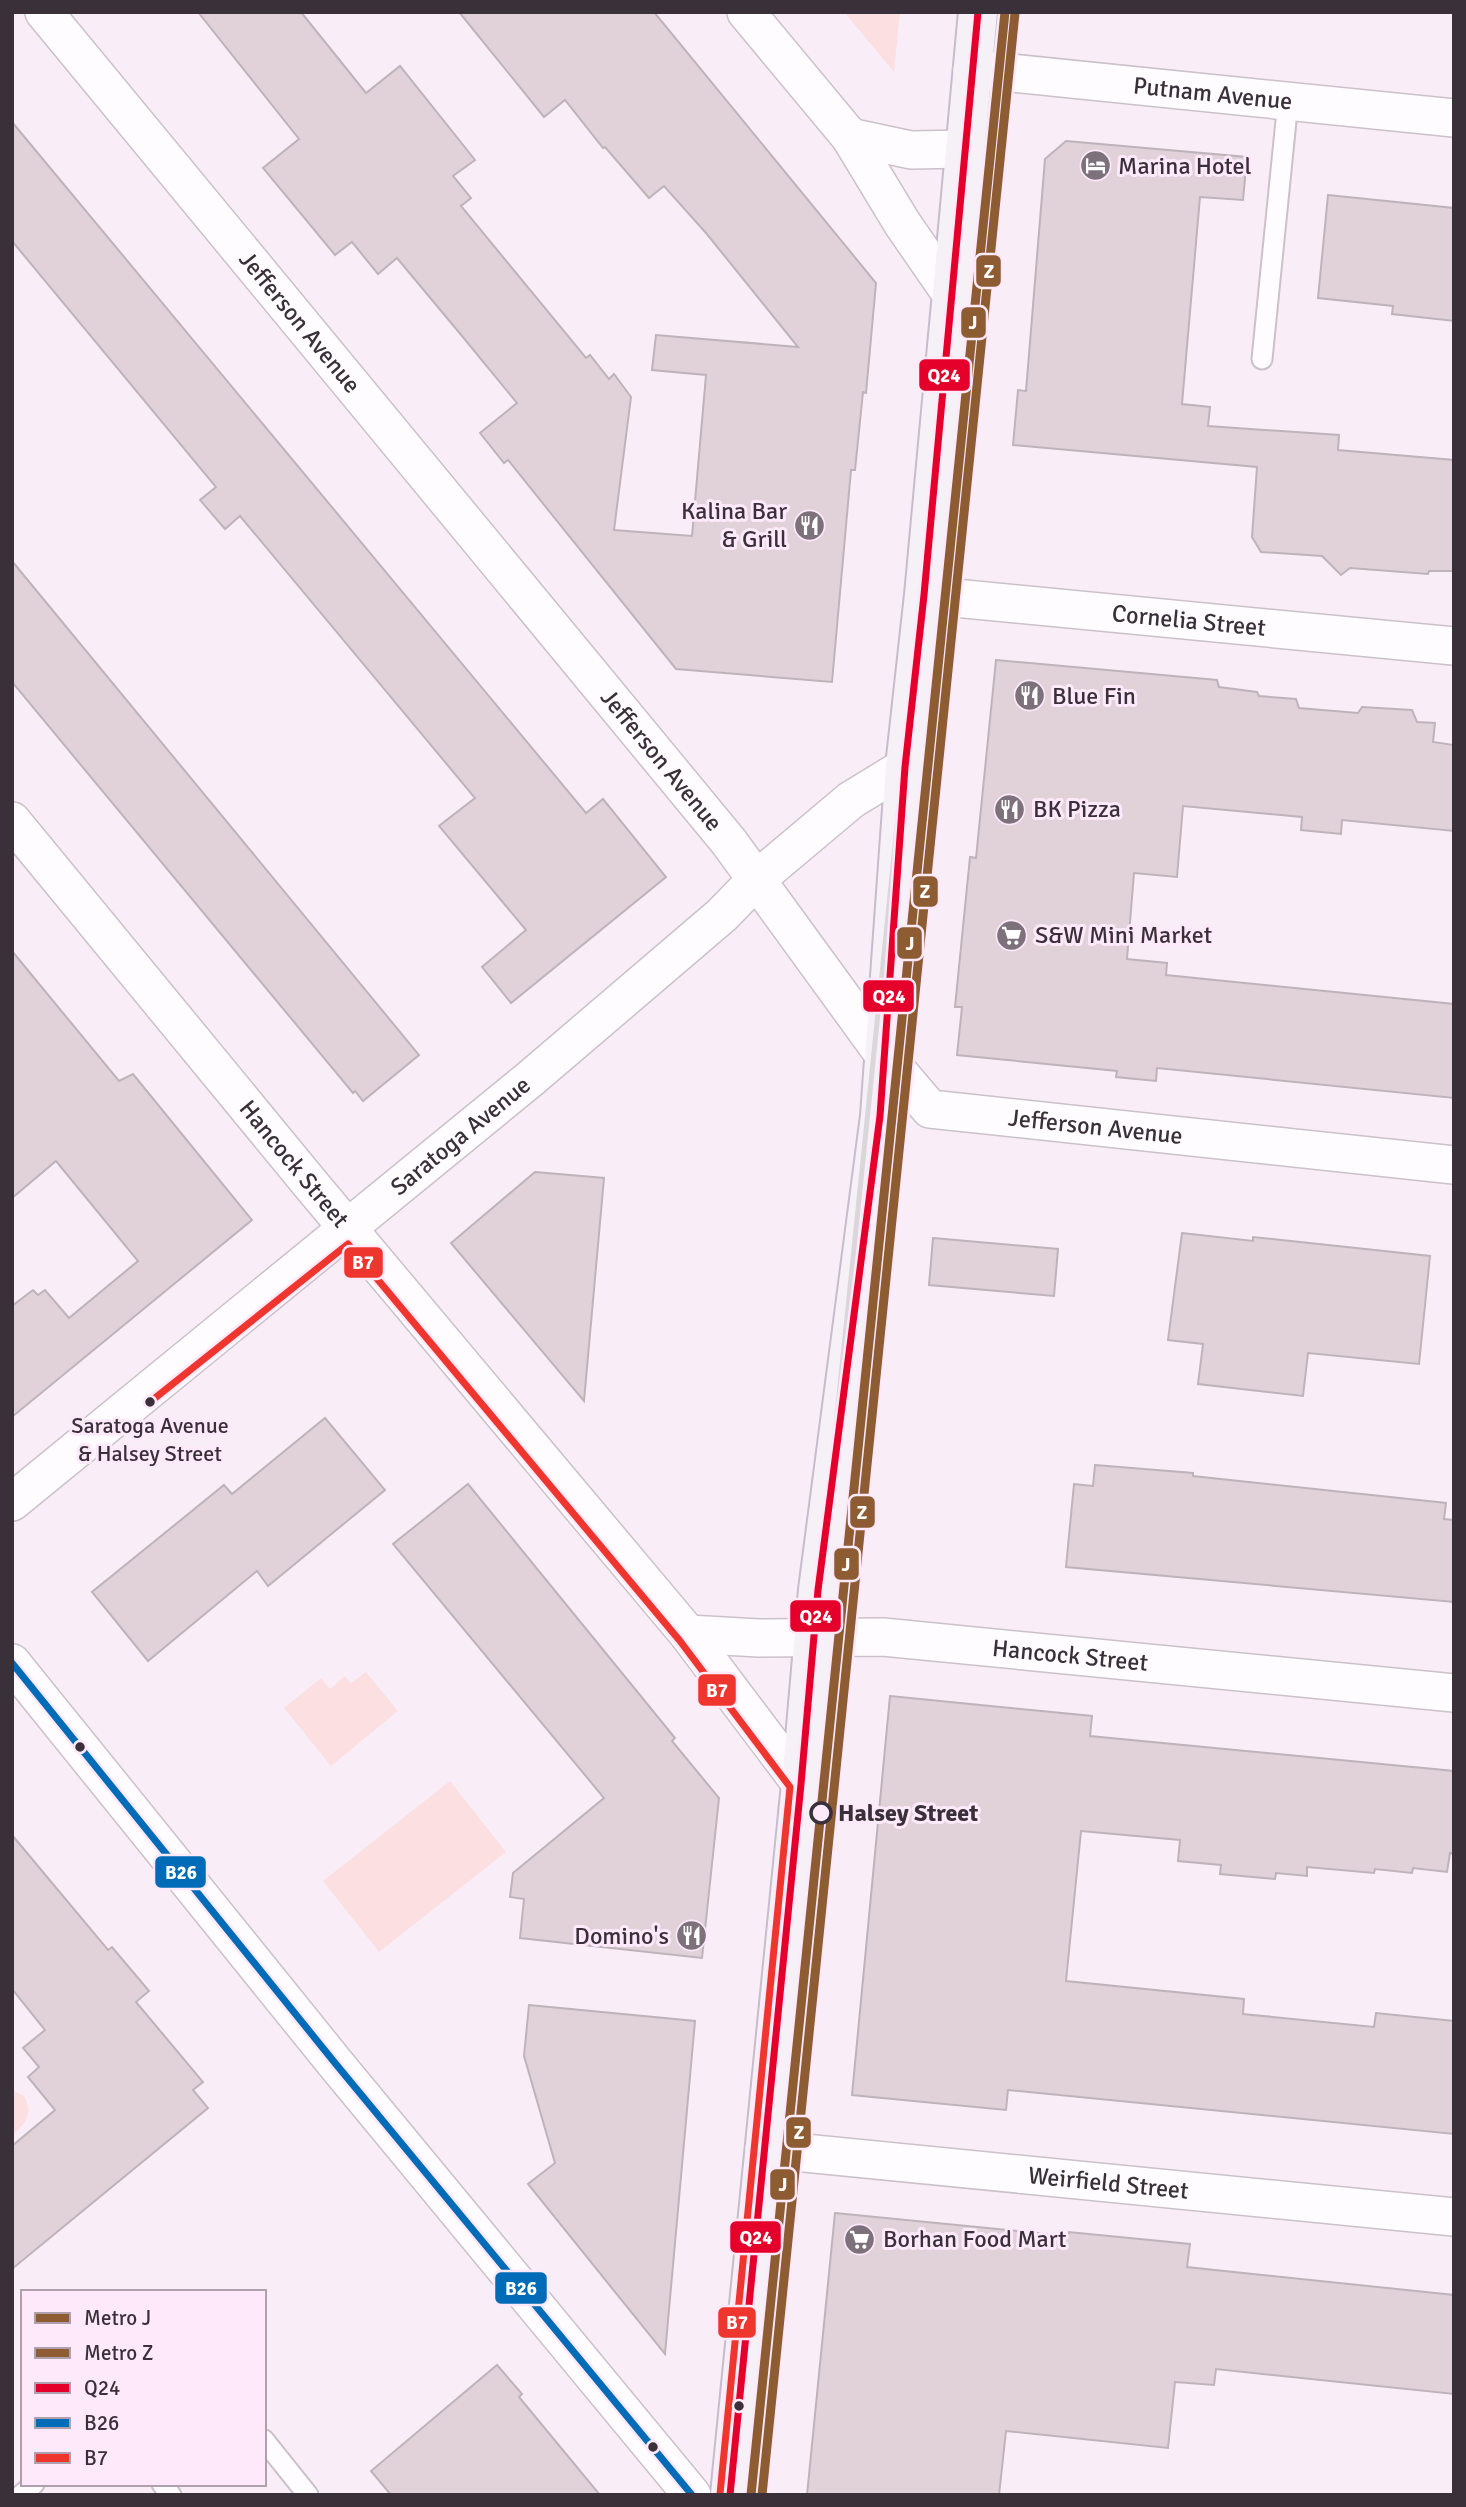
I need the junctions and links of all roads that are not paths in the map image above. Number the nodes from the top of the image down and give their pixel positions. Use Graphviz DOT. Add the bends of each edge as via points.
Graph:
graph roads {
  1 [pos="44,12"];
  2 [pos="746,12"];
  3 [pos="978,12"];
  4 [pos="972,69"];
  5 [pos="1288,101"];
  6 [pos="1454,118"];
  7 [pos="850,137"];
  8 [pos="965,149"];
  9 [pos="951,294"];
  10 [pos="1262,359"];
  11 [pos="924,595"];
  12 [pos="1454,646"];
  13 [pos="905,767"];
  14 [pos="12,821"];
  15 [pos="757,879"];
  16 [pos="884,1055"];
  17 [pos="1454,1165"];
  18 [pos="349,1229"];
  19 [pos="12,1502"];
  20 [pos="688,1634"];
  21 [pos="813,1637"];
  22 [pos="12,1663"];
  23 [pos="1454,1693"];
  24 [pos="801,1784"];
  25 [pos="764,2149"];
  26 [pos="1454,2217"];
  27 [pos="266,2442"];
  28 [pos="308,2495"];
  29 [pos="692,2495"];
  30 [pos="730,2495"];
  1 -- 15 [label="street, Jefferson Avenue"];
  2 -- 7 [label="street"];
  3 -- 4 [label="main road"];
  4 -- 5 [label="street, Putnam Avenue"];
  4 -- 8 [label="main road"];
  5 -- 6 [label="street, Putnam Avenue"];
  5 -- 10 [label="lane"];
  7 -- 8 [label="street" via="911,150"];
  7 -- 9 [label="street"];
  8 -- 9 [label="main road"];
  9 -- 11 [label="main road"];
  11 -- 12 [label="street, Cornelia Street"];
  11 -- 13 [label="main road"];
  13 -- 15 [label="street, Saratoga Avenue" via="851,800"];
  13 -- 16 [label="main road"];
  14 -- 18 [label="street, Hancock Street"];
  15 -- 16 [label="street, Jefferson Avenue"];
  15 -- 18 [label="street, Saratoga Avenue" via="712,923"];
  16 -- 17 [label="street, Jefferson Avenue" via="930,1109"];
  16 -- 21 [label="main road"];
  18 -- 19 [label="street, Saratoga Avenue"];
  18 -- 20 [label="street, Hancock Street"];
  20 -- 21 [label="street, Hancock Street"];
  20 -- 24 [label="street, Hancock Street"];
  21 -- 23 [label="street, Hancock Street" via="883,1637"];
  21 -- 24 [label="main road"];
  22 -- 29 [label="street"];
  24 -- 25 [label="main road"];
  25 -- 26 [label="street, Weirfield Street"];
  25 -- 30 [label="main road"];
  27 -- 28 [label="lane"];
}
